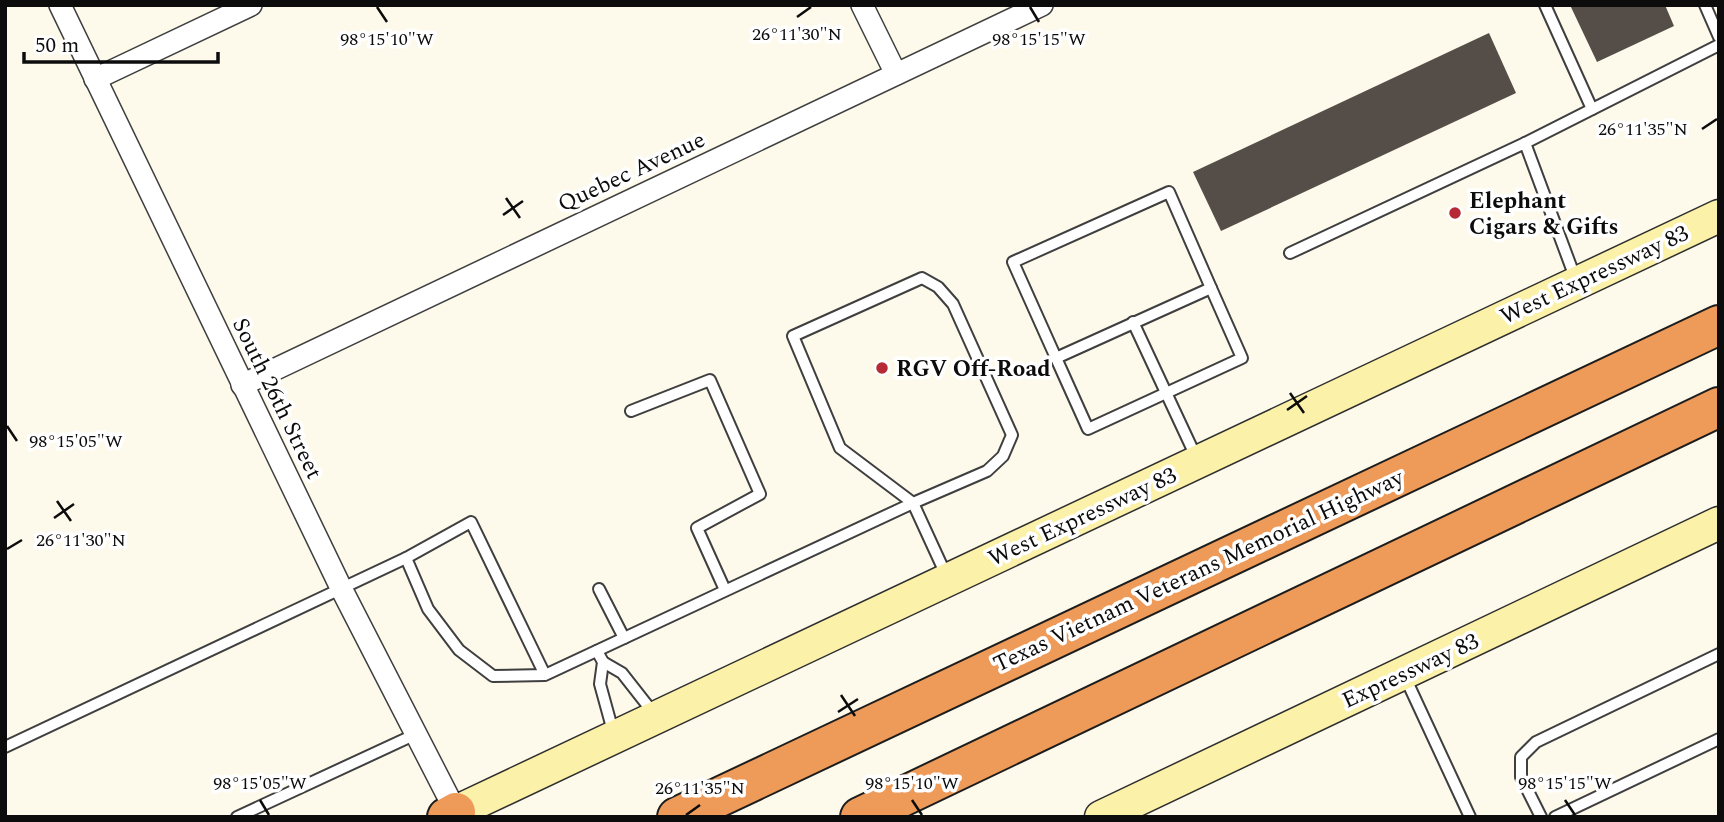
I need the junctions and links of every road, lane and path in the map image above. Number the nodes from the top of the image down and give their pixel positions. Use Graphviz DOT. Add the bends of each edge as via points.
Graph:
graph roads {
  1 [pos="60,5"];
  2 [pos="251,5"];
  3 [pos="862,5"];
  4 [pos="1042,5"];
  5 [pos="1545,5"];
  6 [pos="1705,5"];
  7 [pos="1719,37"];
  8 [pos="1719,45"];
  9 [pos="896,74"];
  10 [pos="95,79"];
  11 [pos="1592,109"];
  12 [pos="1525,143"];
  13 [pos="1719,215"];
  14 [pos="1290,253"];
  15 [pos="1577,282"];
  16 [pos="1211,288"];
  17 [pos="1133,322"];
  18 [pos="1719,326"];
  19 [pos="1056,358"];
  20 [pos="243,385"];
  21 [pos="1166,393"];
  22 [pos="1719,407"];
  23 [pos="631,411"];
  24 [pos="1198,461"];
  25 [pos="913,503"];
  26 [pos="1719,523"];
  27 [pos="406,558"];
  28 [pos="949,579"];
  29 [pos="599,589"];
  30 [pos="342,590"];
  31 [pos="725,590"];
  32 [pos="624,638"];
  33 [pos="597,651"];
  34 [pos="1719,654"];
  35 [pos="603,662"];
  36 [pos="1403,673"];
  37 [pos="545,675"];
  38 [pos="657,717"];
  39 [pos="416,734"];
  40 [pos="614,737"];
  41 [pos="1719,739"];
  42 [pos="5,747"];
  43 [pos="449,815"];
  44 [pos="237,817"];
  45 [pos="677,817"];
  46 [pos="860,817"];
  47 [pos="1101,817"];
  48 [pos="1470,817"];
  49 [pos="1541,817"];
  50 [pos="1555,817"];
  1 -- 10 [label="street, South 26th Street"];
  2 -- 10 [label="street"];
  3 -- 9 [label="street"];
  4 -- 9 [label="street, Quebec Avenue"];
  5 -- 11 [label="lane"];
  6 -- 7 [label="lane"];
  8 -- 11 [label="lane"];
  9 -- 20 [label="street, Quebec Avenue"];
  10 -- 20 [label="street, South 26th Street"];
  11 -- 12 [label="lane"];
  12 -- 14 [label="lane"];
  12 -- 15 [label="lane"];
  13 -- 15 [label="main road, West Expressway 83"];
  15 -- 24 [label="main road, West Expressway 83"];
  16 -- 17 [label="lane"];
  16 -- 19 [label="lane" via="1169,192 1013,262"];
  16 -- 21 [label="lane" via="1242,358"];
  17 -- 19 [label="lane"];
  17 -- 21 [label="lane"];
  18 -- 45 [label="highway, Texas Vietnam Veterans Memorial Highway"];
  19 -- 21 [label="lane" via="1088,429"];
  20 -- 30 [label="street, South 26th Street"];
  21 -- 24 [label="lane"];
  22 -- 46 [label="highway"];
  23 -- 31 [label="lane" via="710,380 760,494 697,528"];
  24 -- 28 [label="main road, West Expressway 83"];
  25 -- 25 [label="lane" via="987,471 1003,456 1012,435 953,304 922,278 793,336 840,448"];
  25 -- 28 [label="lane"];
  25 -- 31 [label="lane"];
  26 -- 36 [label="main road, Expressway 83"];
  27 -- 30 [label="lane"];
  27 -- 37 [label="lane" via="428,609 459,650 493,676"];
  27 -- 37 [label="lane" via="471,522"];
  28 -- 38 [label="main road, West Expressway 83"];
  29 -- 32 [label="lane"];
  30 -- 39 [label="street, South 26th Street"];
  30 -- 42 [label="lane"];
  31 -- 32 [label="lane"];
  32 -- 33 [label="lane"];
  33 -- 35 [label="lane"];
  33 -- 37 [label="lane"];
  34 -- 49 [label="lane" via="1536,743 1521,757 1521,777"];
  35 -- 38 [label="lane" via="622,673"];
  35 -- 40 [label="lane" via="600,684"];
  36 -- 47 [label="main road, Expressway 83"];
  36 -- 48 [label="lane"];
  38 -- 40 [label="main road, West Expressway 83"];
  39 -- 43 [label="street, South 26th Street"];
  39 -- 44 [label="lane"];
  40 -- 43 [label="main road, West Expressway 83"];
  41 -- 50 [label="lane"];
}
